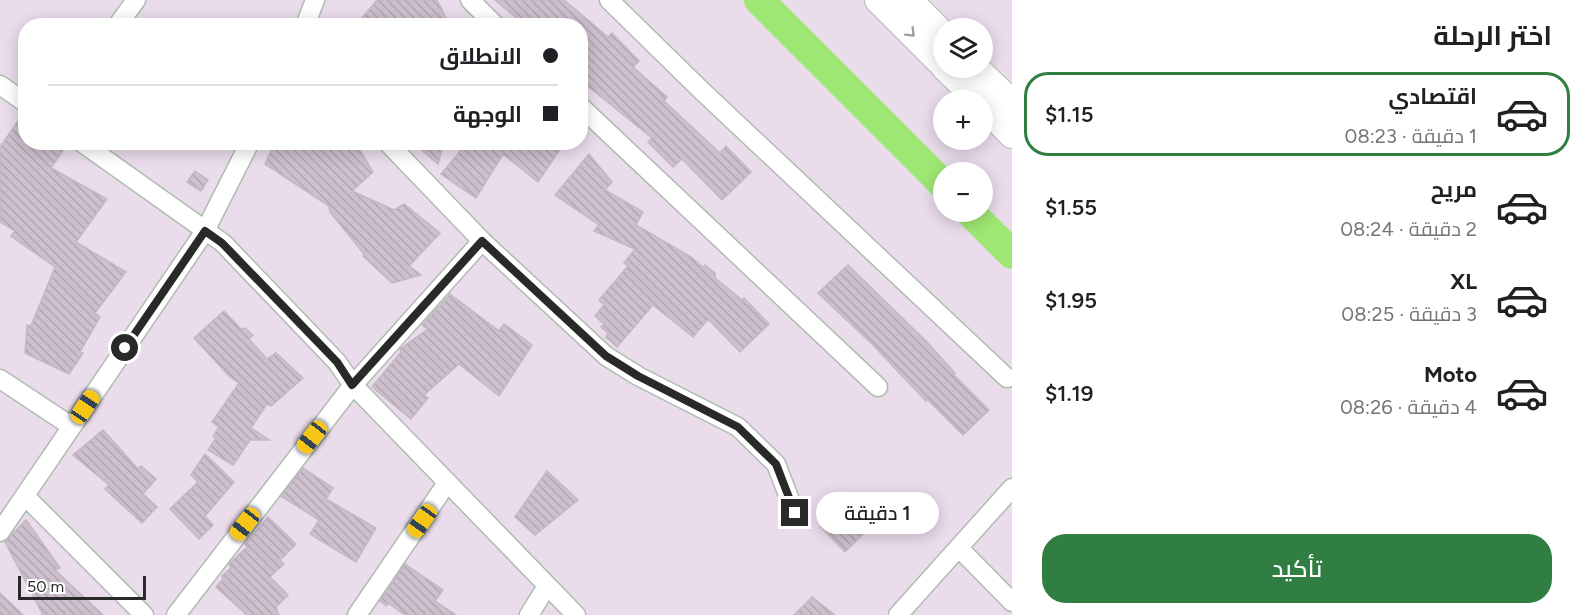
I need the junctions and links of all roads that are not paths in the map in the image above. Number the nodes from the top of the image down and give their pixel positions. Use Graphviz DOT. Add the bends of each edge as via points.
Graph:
graph roads {
  1 [pos="136,0"];
  2 [pos="315,0"];
  3 [pos="471,0"];
  4 [pos="609,0"];
  5 [pos="878,0"];
  6 [pos="909,0"];
  7 [pos="123,18"];
  8 [pos="308,18"];
  9 [pos="488,18"];
  10 [pos="933,24"];
  11 [pos="933,56"];
  12 [pos="955,78"];
  13 [pos="986,78"];
  14 [pos="0,85"];
  15 [pos="968,90"];
  16 [pos="18,97"];
  17 [pos="1012,103"];
  18 [pos="588,114"];
  19 [pos="993,116"];
  20 [pos="1012,135"];
  21 [pos="92,150"];
  22 [pos="245,150"];
  23 [pos="395,150"];
  24 [pos="205,231"];
  25 [pos="482,241"];
  26 [pos="1007,378"];
  27 [pos="0,379"];
  28 [pos="352,385"];
  29 [pos="878,387"];
  30 [pos="71,426"];
  31 [pos="447,483"];
  32 [pos="1012,488"];
  33 [pos="25,496"];
  34 [pos="795,513"];
  35 [pos="0,532"];
  36 [pos="959,548"];
  37 [pos="547,586"];
  38 [pos="1012,602"];
  39 [pos="144,615"];
  40 [pos="176,615"];
  41 [pos="357,615"];
  42 [pos="529,615"];
  43 [pos="576,615"];
  44 [pos="898,615"];
  1 -- 7 [label="street"];
  2 -- 8 [label="street"];
  3 -- 9 [label="street"];
  4 -- 26 [label="street"];
  5 -- 11 [label="main road, one-way"];
  6 -- 10 [label="main road"];
  12 -- 15 [label="main road"];
  13 -- 17 [label="main road"];
  14 -- 16 [label="street"];
  18 -- 29 [label="street"];
  19 -- 20 [label="main road"];
  21 -- 24 [label="street"];
  22 -- 24 [label="street"];
  23 -- 25 [label="street"];
  24 -- 28 [label="street" via="222,243 337,362"];
  24 -- 30 [label="street"];
  25 -- 28 [label="street"];
  25 -- 34 [label="street" via="606,356 738,427 776,464"];
  27 -- 30 [label="street"];
  28 -- 31 [label="street"];
  28 -- 40 [label="street"];
  30 -- 33 [label="street"];
  31 -- 37 [label="street"];
  31 -- 41 [label="street"];
  32 -- 36 [label="street"];
  33 -- 35 [label="street"];
  33 -- 39 [label="street"];
  36 -- 38 [label="street"];
  36 -- 44 [label="street"];
  37 -- 42 [label="street"];
  37 -- 43 [label="street"];
}
